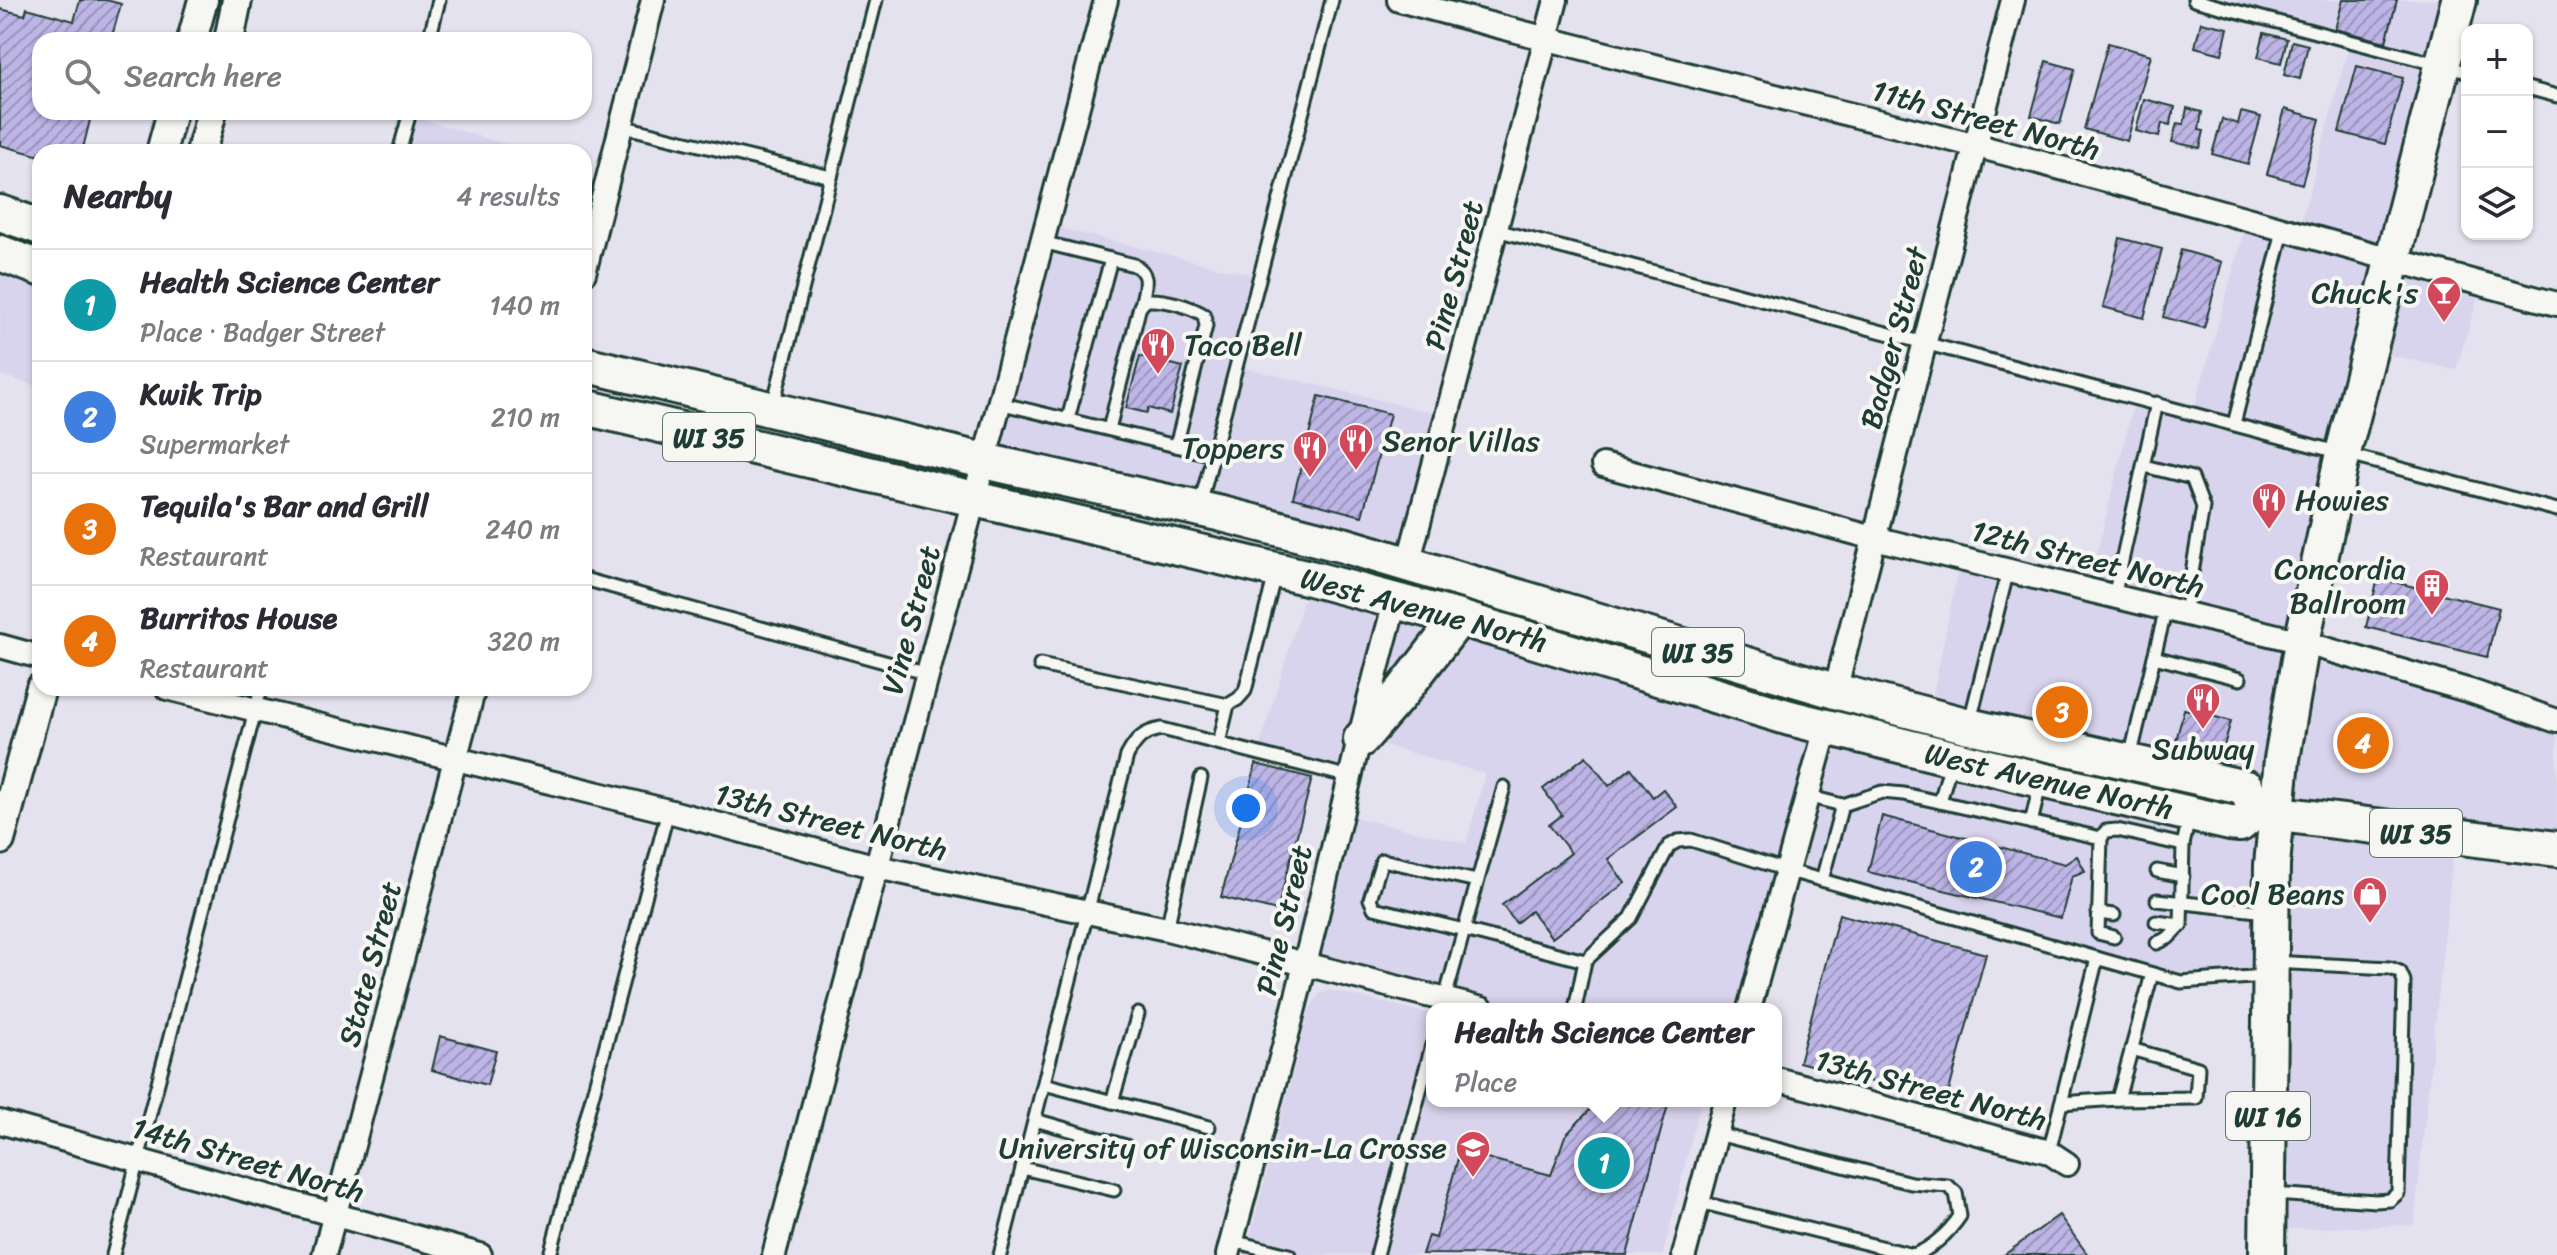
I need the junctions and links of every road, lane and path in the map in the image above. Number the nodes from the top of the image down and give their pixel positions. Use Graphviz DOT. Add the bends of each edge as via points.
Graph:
graph roads {
  1 [pos="203,0"];
  2 [pos="237,0"];
  3 [pos="439,0"];
  4 [pos="653,0"];
  5 [pos="876,0"];
  6 [pos="1106,0"];
  7 [pos="1332,0"];
  8 [pos="1399,0"];
  9 [pos="1556,0"];
  10 [pos="2013,0"];
  11 [pos="2194,0"];
  12 [pos="2459,0"];
  13 [pos="194,32"];
  14 [pos="231,32"];
  15 [pos="431,32"];
  16 [pos="1545,40"];
  17 [pos="2455,68"];
  18 [pos="2533,90"];
  19 [pos="2557,96"];
  20 [pos="170,120"];
  21 [pos="210,120"];
  22 [pos="408,120"];
  23 [pos="621,126"];
  24 [pos="163,144"];
  25 [pos="203,144"];
  26 [pos="401,144"];
  27 [pos="1975,146"];
  28 [pos="831,177"];
  29 [pos="0,213"];
  30 [pos="32,224"];
  31 [pos="1496,230"];
  32 [pos="2283,231"];
  33 [pos="592,241"];
  34 [pos="1042,242"];
  35 [pos="0,253"];
  36 [pos="1111,259"];
  37 [pos="2392,261"];
  38 [pos="32,265"];
  39 [pos="2557,304"];
  40 [pos="1140,306"];
  41 [pos="1924,341"];
  42 [pos="592,366"];
  43 [pos="999,403"];
  44 [pos="2157,403"];
  45 [pos="592,409"];
  46 [pos="772,410"];
  47 [pos="1068,419"];
  48 [pos="2234,424"];
  49 [pos="1109,429"];
  50 [pos="1176,446"];
  51 [pos="2343,453"];
  52 [pos="1213,455"];
  53 [pos="984,461"];
  54 [pos="1603,465"];
  55 [pos="2144,466"];
  56 [pos="974,499"];
  57 [pos="1199,509"];
  58 [pos="2557,510"];
  59 [pos="1874,538"];
  60 [pos="1408,564"];
  61 [pos="1276,570"];
  62 [pos="2008,570"];
  63 [pos="592,581"];
  64 [pos="2114,597"];
  65 [pos="1396,599"];
  66 [pos="2175,611"];
  67 [pos="1459,618"];
  68 [pos="2302,642"];
  69 [pos="0,646"];
  70 [pos="32,655"];
  71 [pos="2154,657"];
  72 [pos="1040,665"];
  73 [pos="928,674"];
  74 [pos="2240,679"];
  75 [pos="1835,691"];
  76 [pos="39,696"];
  77 [pos="234,696"];
  78 [pos="472,696"];
  79 [pos="259,699"];
  80 [pos="1228,705"];
  81 [pos="2557,721"];
  82 [pos="1969,726"];
  83 [pos="1826,728"];
  84 [pos="1361,739"];
  85 [pos="1219,743"];
  86 [pos="456,758"];
  87 [pos="1952,759"];
  88 [pos="2129,763"];
  89 [pos="1350,777"];
  90 [pos="1201,778"];
  91 [pos="2041,780"];
  92 [pos="1504,787"];
  93 [pos="1807,796"];
  94 [pos="1940,802"];
  95 [pos="1842,805"];
  96 [pos="668,811"];
  97 [pos="2266,813"];
  98 [pos="2031,823"];
  99 [pos="2187,830"];
  100 [pos="2101,838"];
  101 [pos="0,840"];
  102 [pos="2557,849"];
  103 [pos="2100,862"];
  104 [pos="2114,864"];
  105 [pos="877,867"];
  106 [pos="1786,870"];
  107 [pos="2157,871"];
  108 [pos="2183,876"];
  109 [pos="1822,880"];
  110 [pos="1477,881"];
  111 [pos="2099,890"];
  112 [pos="2114,892"];
  113 [pos="2157,900"];
  114 [pos="2183,903"];
  115 [pos="1088,911"];
  116 [pos="2271,912"];
  117 [pos="2098,913"];
  118 [pos="2114,915"];
  119 [pos="2156,922"];
  120 [pos="2181,925"];
  121 [pos="1167,929"];
  122 [pos="1464,930"];
  123 [pos="2114,937"];
  124 [pos="2157,943"];
  125 [pos="2097,958"];
  126 [pos="1585,961"];
  127 [pos="1305,965"];
  128 [pos="2270,969"];
  129 [pos="2152,974"];
  130 [pos="1439,1003"];
  131 [pos="1443,1003"];
  132 [pos="1576,1003"];
  133 [pos="1751,1003"];
  134 [pos="1138,1014"];
  135 [pos="2131,1049"];
  136 [pos="1426,1068"];
  137 [pos="1782,1081"];
  138 [pos="1044,1084"];
  139 [pos="2118,1099"];
  140 [pos="1112,1102"];
  141 [pos="2061,1103"];
  142 [pos="1724,1107"];
  143 [pos="1035,1120"];
  144 [pos="0,1122"];
  145 [pos="1209,1127"];
  146 [pos="1717,1134"];
  147 [pos="1126,1146"];
  148 [pos="2058,1158"];
  149 [pos="138,1161"];
  150 [pos="1022,1168"];
  151 [pos="1114,1190"];
  152 [pos="2267,1194"];
  153 [pos="1699,1202"];
  154 [pos="334,1216"];
  155 [pos="1230,1248"];
  156 [pos="113,1255"];
  157 [pos="324,1255"];
  158 [pos="480,1255"];
  159 [pos="550,1255"];
  160 [pos="774,1255"];
  161 [pos="1000,1255"];
  162 [pos="1289,1255"];
  163 [pos="1377,1255"];
  164 [pos="1684,1255"];
  165 [pos="2267,1255"];
  1 -- 13 [label="street"];
  2 -- 14 [label="street"];
  3 -- 15 [label="lane"];
  4 -- 23 [label="street"];
  5 -- 28 [label="lane"];
  6 -- 34 [label="street, Vine Street"];
  7 -- 52 [label="lane"];
  8 -- 16 [label="street, 11th Street North"];
  9 -- 16 [label="street, Pine Street"];
  10 -- 27 [label="street, Badger Street"];
  11 -- 17 [label="lane"];
  12 -- 17 [label="main road, WI 16"];
  16 -- 27 [label="street, 11th Street North"];
  16 -- 31 [label="street, Pine Street"];
  17 -- 37 [label="main road, WI 16"];
  18 -- 19 [label="lane"];
  20 -- 24 [label="street"];
  21 -- 25 [label="street"];
  22 -- 26 [label="lane"];
  23 -- 28 [label="lane"];
  23 -- 33 [label="street"];
  27 -- 32 [label="street, 11th Street North"];
  27 -- 41 [label="street, Badger Street"];
  28 -- 46 [label="lane"];
  29 -- 30 [label="main road"];
  31 -- 41 [label="lane"];
  31 -- 60 [label="street, Pine Street"];
  32 -- 37 [label="street, 11th Street North"];
  32 -- 48 [label="lane"];
  34 -- 36 [label="lane"];
  34 -- 43 [label="street, Vine Street"];
  35 -- 38 [label="main road"];
  36 -- 40 [label="lane" via="1143,269 1147,278"];
  36 -- 47 [label="lane"];
  37 -- 39 [label="street, 11th Street North"];
  37 -- 51 [label="main road, WI 16"];
  40 -- 49 [label="lane"];
  40 -- 50 [label="lane" via="1156,299 1204,315 1206,326"];
  41 -- 44 [label="lane"];
  41 -- 59 [label="street, Badger Street"];
  42 -- 46 [label="main road, WI 35"];
  43 -- 47 [label="lane"];
  43 -- 53 [label="street, Vine Street"];
  44 -- 48 [label="lane"];
  44 -- 55 [label="lane"];
  45 -- 56 [label="main road, West Avenue North / WI 35"];
  46 -- 53 [label="main road, WI 35"];
  47 -- 49 [label="lane"];
  48 -- 51 [label="lane"];
  49 -- 50 [label="lane"];
  50 -- 52 [label="lane"];
  51 -- 58 [label="lane"];
  51 -- 68 [label="main road, WI 16"];
  52 -- 57 [label="lane"];
  53 -- 56 [label="street, Vine Street"];
  53 -- 57 [label="main road, West Avenue North / WI 35"];
  54 -- 59 [label="street, 12th Street North"];
  55 -- 64 [label="lane"];
  55 -- 66 [label="lane" via="2192,478 2203,507"];
  56 -- 61 [label="main road, West Avenue North / WI 35"];
  56 -- 73 [label="street, Vine Street"];
  57 -- 60 [label="main road, West Avenue North / WI 35"];
  59 -- 62 [label="street, 12th Street North"];
  59 -- 75 [label="street, Badger Street"];
  60 -- 75 [label="main road, West Avenue North / WI 35"];
  61 -- 65 [label="main road, West Avenue North / WI 35"];
  61 -- 80 [label="lane" via="1245,691"];
  62 -- 64 [label="street, 12th Street North"];
  62 -- 82 [label="lane"];
  63 -- 73 [label="lane"];
  64 -- 66 [label="street, 12th Street North"];
  65 -- 67 [label="main road, West Avenue North / WI 35"];
  65 -- 84 [label="street, Pine Street"];
  66 -- 68 [label="street, 12th Street North"];
  66 -- 71 [label="lane"];
  67 -- 83 [label="main road, West Avenue North / WI 35"];
  67 -- 84 [label="main road"];
  68 -- 81 [label="street, 12th Street North"];
  68 -- 97 [label="main road, WI 16"];
  69 -- 70 [label="street"];
  71 -- 74 [label="lane"];
  71 -- 88 [label="lane"];
  72 -- 80 [label="lane"];
  73 -- 105 [label="street, Vine Street"];
  75 -- 82 [label="main road, West Avenue North / WI 35"];
  76 -- 101 [label="street"];
  77 -- 79 [label="street, 13th Street North"];
  78 -- 86 [label="street, State Street"];
  79 -- 86 [label="street, 13th Street North"];
  79 -- 149 [label="lane"];
  80 -- 85 [label="lane"];
  82 -- 88 [label="main road, West Avenue North / WI 35"];
  83 -- 87 [label="main road, West Avenue North / WI 35"];
  83 -- 93 [label="street"];
  84 -- 89 [label="street, Pine Street"];
  85 -- 89 [label="lane"];
  85 -- 115 [label="lane" via="1162,729 1146,731 1134,742"];
  86 -- 96 [label="street, 13th Street North"];
  86 -- 154 [label="street, State Street"];
  87 -- 91 [label="main road, West Avenue North / WI 35"];
  87 -- 94 [label="lane"];
  88 -- 97 [label="main road, West Avenue North / WI 35" via="2246,788"];
  89 -- 127 [label="street, Pine Street"];
  90 -- 121 [label="lane"];
  91 -- 98 [label="lane"];
  91 -- 99 [label="main road, West Avenue North / WI 35"];
  92 -- 110 [label="lane"];
  93 -- 95 [label="lane"];
  93 -- 106 [label="street"];
  94 -- 95 [label="lane" via="1882,792"];
  94 -- 98 [label="lane"];
  95 -- 109 [label="lane"];
  96 -- 105 [label="street, 13th Street North"];
  96 -- 159 [label="lane"];
  97 -- 99 [label="main road, West Avenue North / WI 35" via="2240,824"];
  97 -- 102 [label="main road, WI 35"];
  97 -- 116 [label="main road, WI 16"];
  98 -- 100 [label="lane"];
  99 -- 100 [label="lane" via="2106,831"];
  99 -- 108 [label="lane"];
  100 -- 103 [label="lane"];
  103 -- 104 [label="lane"];
  103 -- 111 [label="lane"];
  105 -- 115 [label="street, 13th Street North"];
  105 -- 160 [label="street, Vine Street"];
  106 -- 109 [label="lane"];
  106 -- 126 [label="lane" via="1691,840 1678,841 1660,860 1631,918"];
  106 -- 133 [label="street"];
  107 -- 108 [label="lane"];
  108 -- 114 [label="lane"];
  109 -- 125 [label="lane"];
  110 -- 122 [label="lane"];
  110 -- 122 [label="lane" via="1382,860 1370,899 1374,908"];
  111 -- 112 [label="lane"];
  111 -- 117 [label="lane"];
  113 -- 114 [label="lane"];
  114 -- 116 [label="lane"];
  114 -- 120 [label="lane"];
  115 -- 121 [label="street, 13th Street North"];
  115 -- 138 [label="lane"];
  116 -- 128 [label="main road, WI 16"];
  117 -- 118 [label="lane"];
  117 -- 123 [label="lane" via="2098,933"];
  119 -- 120 [label="lane"];
  120 -- 124 [label="lane"];
  121 -- 127 [label="street, 13th Street North"];
  122 -- 126 [label="lane"];
  122 -- 131 [label="lane"];
  125 -- 129 [label="lane"];
  125 -- 141 [label="lane"];
  126 -- 132 [label="lane"];
  127 -- 130 [label="street, 13th Street North"];
  127 -- 155 [label="street, Pine Street"];
  128 -- 129 [label="lane" via="2181,982"];
  128 -- 152 [label="main road, WI 16"];
  128 -- 152 [label="lane" via="2390,968 2404,981 2398,1193 2376,1201"];
  129 -- 135 [label="lane"];
  134 -- 140 [label="lane"];
  135 -- 139 [label="lane"];
  135 -- 139 [label="lane" via="2198,1068 2196,1098"];
  136 -- 163 [label="lane"];
  137 -- 148 [label="street, 13th Street North"];
  138 -- 140 [label="lane"];
  138 -- 143 [label="lane"];
  139 -- 141 [label="lane"];
  140 -- 145 [label="lane"];
  141 -- 148 [label="lane"];
  142 -- 146 [label="street"];
  143 -- 147 [label="lane"];
  143 -- 150 [label="lane"];
  144 -- 149 [label="street, 14th Street North"];
  146 -- 153 [label="street"];
  146 -- 153 [label="lane" via="1911,1183 1948,1186 1956,1193 1960,1216 1913,1255"];
  149 -- 154 [label="street, 14th Street North"];
  149 -- 156 [label="lane"];
  150 -- 151 [label="lane"];
  150 -- 161 [label="lane"];
  152 -- 165 [label="main road, WI 16"];
  153 -- 164 [label="street"];
  154 -- 157 [label="street, State Street"];
  154 -- 158 [label="street, 14th Street North"];
  155 -- 162 [label="lane"];
}
